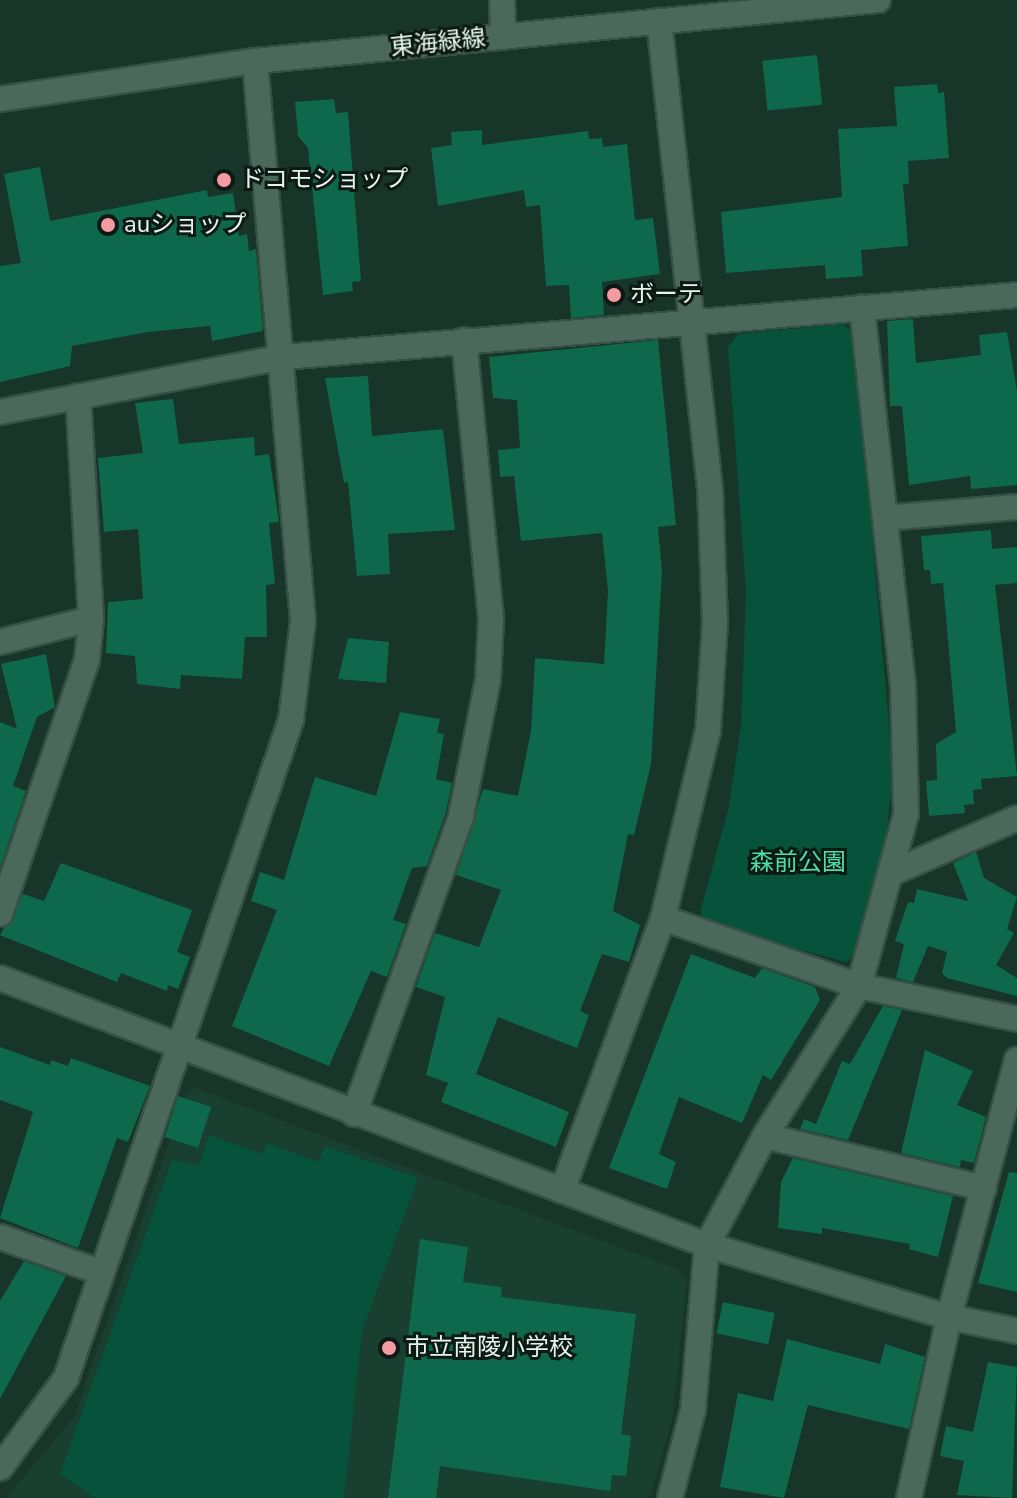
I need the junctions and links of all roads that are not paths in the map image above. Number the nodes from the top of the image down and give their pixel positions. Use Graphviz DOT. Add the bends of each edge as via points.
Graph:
graph roads {
  1 [pos="502,0"];
  2 [pos="878,0"];
  3 [pos="659,21"];
  4 [pos="503,37"];
  5 [pos="255,61"];
  6 [pos="0,99"];
  7 [pos="1017,295"];
  8 [pos="862,307"];
  9 [pos="689,322"];
  10 [pos="464,340"];
  11 [pos="284,357"];
  12 [pos="78,396"];
  13 [pos="0,412"];
  14 [pos="1017,507"];
  15 [pos="885,518"];
  16 [pos="91,619"];
  17 [pos="0,642"];
  18 [pos="1017,818"];
  19 [pos="894,872"];
  20 [pos="0,914"];
  21 [pos="663,918"];
  22 [pos="0,978"];
  23 [pos="859,986"];
  24 [pos="1017,1019"];
  25 [pos="183,1050"];
  26 [pos="1017,1060"];
  27 [pos="354,1114"];
  28 [pos="765,1136"];
  29 [pos="984,1188"];
  30 [pos="562,1191"];
  31 [pos="0,1237"];
  32 [pos="707,1245"];
  33 [pos="100,1272"];
  34 [pos="949,1317"];
  35 [pos="1017,1331"];
  36 [pos="0,1468"];
  37 [pos="670,1498"];
  38 [pos="909,1498"];
  1 -- 4 [label="street"];
  2 -- 3 [label="street, 東海緑線"];
  3 -- 4 [label="street, 東海緑線"];
  3 -- 9 [label="street"];
  4 -- 5 [label="street, 東海緑線"];
  5 -- 6 [label="street, 東海緑線"];
  5 -- 11 [label="street"];
  7 -- 8 [label="street"];
  8 -- 9 [label="street"];
  8 -- 15 [label="street"];
  9 -- 10 [label="street"];
  9 -- 21 [label="street" via="710,489 715,623 708,731"];
  10 -- 11 [label="street"];
  10 -- 27 [label="street" via="491,619 488,680 461,816"];
  11 -- 12 [label="street"];
  11 -- 25 [label="street" via="303,621 299,668 279,769"];
  12 -- 13 [label="street"];
  12 -- 16 [label="street"];
  14 -- 15 [label="street"];
  15 -- 19 [label="street" via="908,763"];
  16 -- 17 [label="street"];
  16 -- 20 [label="street" via="87,660"];
  18 -- 19 [label="street"];
  19 -- 23 [label="street"];
  21 -- 23 [label="street"];
  21 -- 30 [label="street"];
  22 -- 25 [label="street"];
  23 -- 24 [label="street"];
  23 -- 28 [label="street"];
  25 -- 27 [label="street"];
  25 -- 33 [label="street"];
  26 -- 29 [label="street"];
  27 -- 30 [label="street"];
  28 -- 29 [label="street"];
  28 -- 32 [label="street"];
  29 -- 34 [label="street"];
  30 -- 32 [label="street"];
  31 -- 33 [label="street"];
  32 -- 34 [label="street"];
  32 -- 37 [label="street" via="693,1410"];
  33 -- 36 [label="street" via="66,1378"];
  34 -- 35 [label="street"];
  34 -- 38 [label="street"];
}
